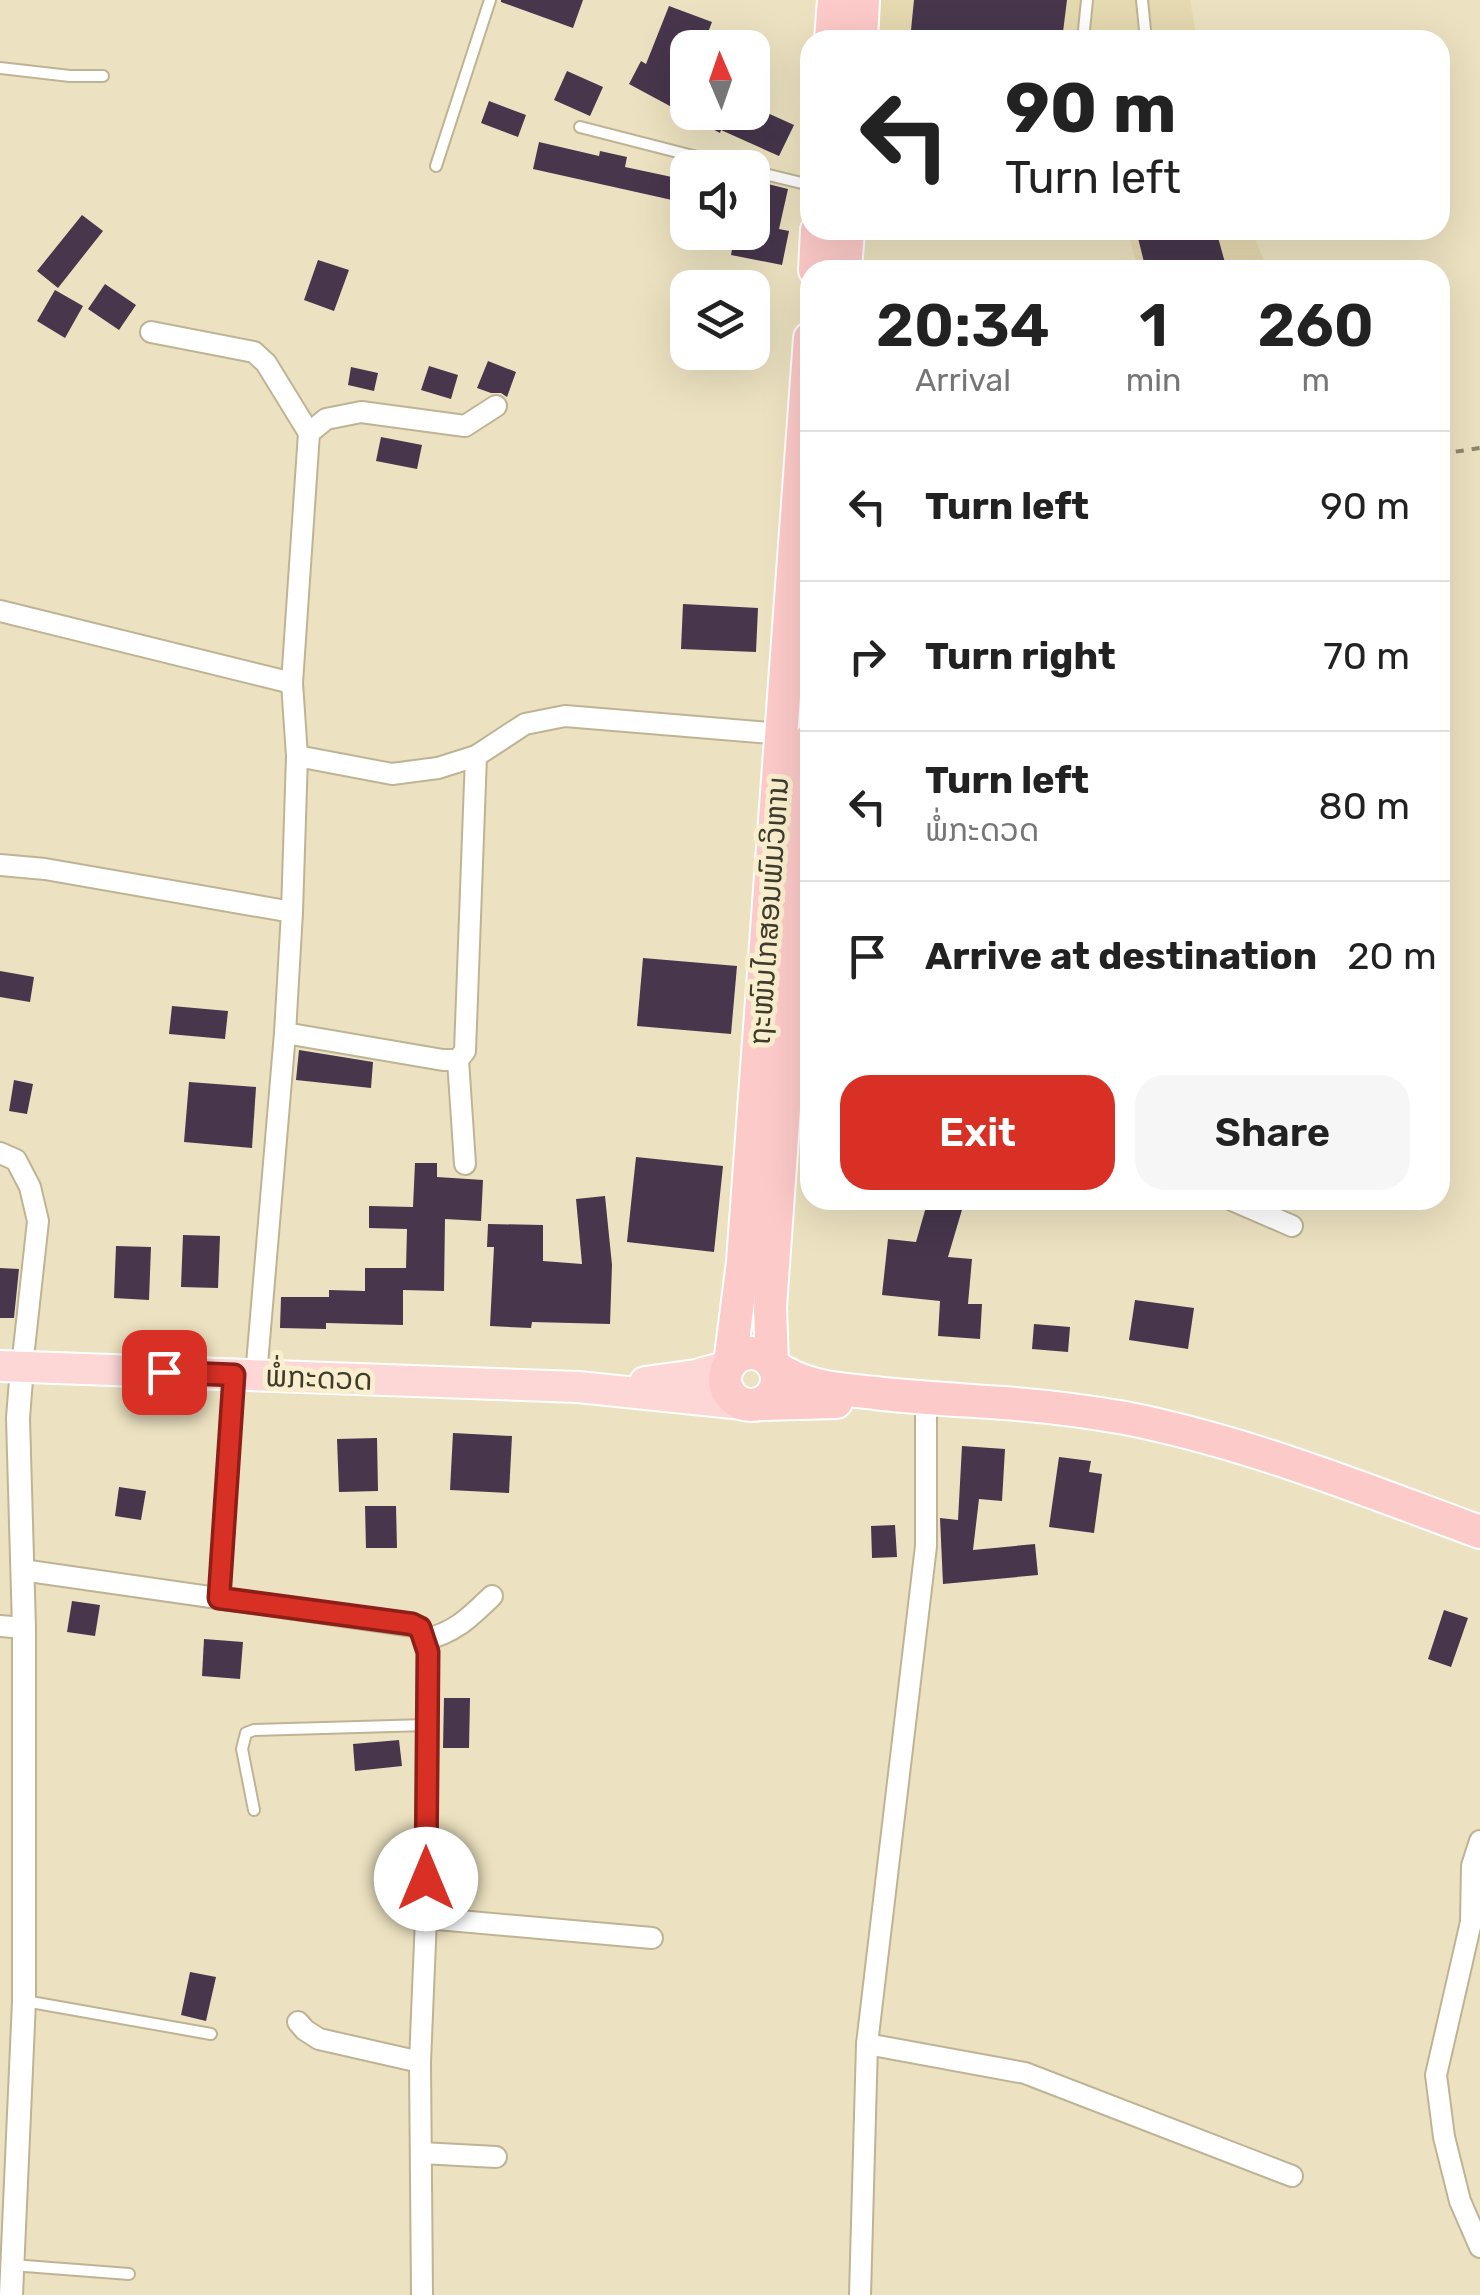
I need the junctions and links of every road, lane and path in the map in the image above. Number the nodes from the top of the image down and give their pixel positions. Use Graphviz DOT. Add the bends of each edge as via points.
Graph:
graph roads {
  1 [pos="490,0"];
  2 [pos="834,0"];
  3 [pos="864,0"];
  4 [pos="1086,0"];
  5 [pos="1142,0"];
  6 [pos="832,30"];
  7 [pos="862,30"];
  8 [pos="1084,30"];
  9 [pos="1145,30"];
  10 [pos="0,68"];
  11 [pos="103,76"];
  12 [pos="580,127"];
  13 [pos="670,150"];
  14 [pos="436,166"];
  15 [pos="770,175"];
  16 [pos="800,183"];
  17 [pos="151,332"];
  18 [pos="496,406"];
  19 [pos="309,433"];
  20 [pos="1480,448"];
  21 [pos="1450,452"];
  22 [pos="0,611"];
  23 [pos="800,623"];
  24 [pos="292,683"];
  25 [pos="796,737"];
  26 [pos="297,756"];
  27 [pos="476,756"];
  28 [pos="0,865"];
  29 [pos="785,875"];
  30 [pos="292,912"];
  31 [pos="285,1033"];
  32 [pos="458,1060"];
  33 [pos="797,1095"];
  34 [pos="0,1154"];
  35 [pos="466,1164"];
  36 [pos="1255,1210"];
  37 [pos="1292,1226"];
  38 [pos="729,1364"];
  39 [pos="773,1365"];
  40 [pos="11,1367"];
  41 [pos="245,1375"];
  42 [pos="578,1387"];
  43 [pos="926,1399"];
  44 [pos="751,1404"];
  45 [pos="1480,1532"];
  46 [pos="22,1570"];
  47 [pos="492,1596"];
  48 [pos="219,1598"];
  49 [pos="12,1627"];
  50 [pos="424,1640"];
  51 [pos="427,1725"];
  52 [pos="254,1810"];
  53 [pos="1480,1841"];
  54 [pos="426,1918"];
  55 [pos="652,1938"];
  56 [pos="24,2001"];
  57 [pos="298,2022"];
  58 [pos="211,2034"];
  59 [pos="867,2044"];
  60 [pos="420,2062"];
  61 [pos="420,2153"];
  62 [pos="496,2157"];
  63 [pos="1292,2176"];
  64 [pos="1480,2247"];
  65 [pos="12,2265"];
  66 [pos="129,2274"];
  67 [pos="10,2295"];
  68 [pos="422,2295"];
  69 [pos="860,2295"];
  1 -- 14 [label="lane"];
  2 -- 6 [label="highway"];
  3 -- 7 [label="highway"];
  4 -- 8 [label="lane"];
  5 -- 9 [label="lane"];
  10 -- 11 [label="lane"];
  12 -- 13 [label="lane"];
  15 -- 16 [label="lane"];
  17 -- 19 [label="street" via="254,352"];
  18 -- 19 [label="street" via="465,426 361,412 326,419"];
  19 -- 24 [label="street"];
  20 -- 21 [label="path"];
  22 -- 24 [label="street"];
  23 -- 25 [label="highway, ຖະໜົນໄກສອນພົມວິຫານ"];
  24 -- 26 [label="street"];
  25 -- 27 [label="street" via="565,716 524,724"];
  25 -- 29 [label="highway, ຖະໜົນໄກສອນພົມວິຫານ"];
  26 -- 27 [label="street" via="392,774"];
  26 -- 30 [label="street"];
  27 -- 32 [label="street" via="464,1051"];
  28 -- 30 [label="street"];
  29 -- 33 [label="highway, ຖະໜົນໄກສອນພົມວິຫານ"];
  29 -- 38 [label="highway, ຖະໜົນໄກສອນພົມວິຫານ"];
  30 -- 31 [label="street"];
  31 -- 32 [label="street"];
  31 -- 41 [label="street"];
  32 -- 35 [label="street"];
  33 -- 39 [label="highway, ຖະໜົນໄກສອນພົມວິຫານ" via="770,1308"];
  34 -- 40 [label="street" via="16,1160 38,1221"];
  36 -- 37 [label="street"];
  38 -- 39 [label="highway" via="751,1353"];
  38 -- 42 [label="main road" via="696,1376"];
  38 -- 44 [label="highway" via="726,1389"];
  39 -- 43 [label="highway" via="817,1387"];
  39 -- 44 [label="highway" via="776,1389"];
  40 -- 41 [label="main road, ພໍ່ກະດວດ"];
  40 -- 46 [label="street"];
  41 -- 42 [label="main road, ພໍ່ກະດວດ"];
  41 -- 48 [label="street"];
  42 -- 44 [label="main road"];
  43 -- 44 [label="highway"];
  43 -- 45 [label="highway" via="1070,1409 1188,1433 1266,1454"];
  43 -- 59 [label="street" via="926,1546"];
  46 -- 48 [label="street"];
  46 -- 49 [label="street"];
  47 -- 50 [label="street" via="462,1625"];
  48 -- 50 [label="street" via="412,1624"];
  49 -- 56 [label="street"];
  50 -- 51 [label="street"];
  51 -- 52 [label="lane" via="246,1732 242,1749"];
  51 -- 54 [label="street"];
  53 -- 64 [label="street" via="1472,1866 1471,1922 1436,2076 1460,2201"];
  54 -- 55 [label="street"];
  54 -- 60 [label="street"];
  56 -- 58 [label="lane"];
  56 -- 65 [label="street"];
  57 -- 60 [label="street" via="319,2039"];
  59 -- 63 [label="street" via="1026,2073"];
  59 -- 69 [label="street"];
  60 -- 61 [label="street"];
  61 -- 62 [label="street"];
  61 -- 68 [label="street"];
  65 -- 66 [label="lane"];
  65 -- 67 [label="street"];
}
